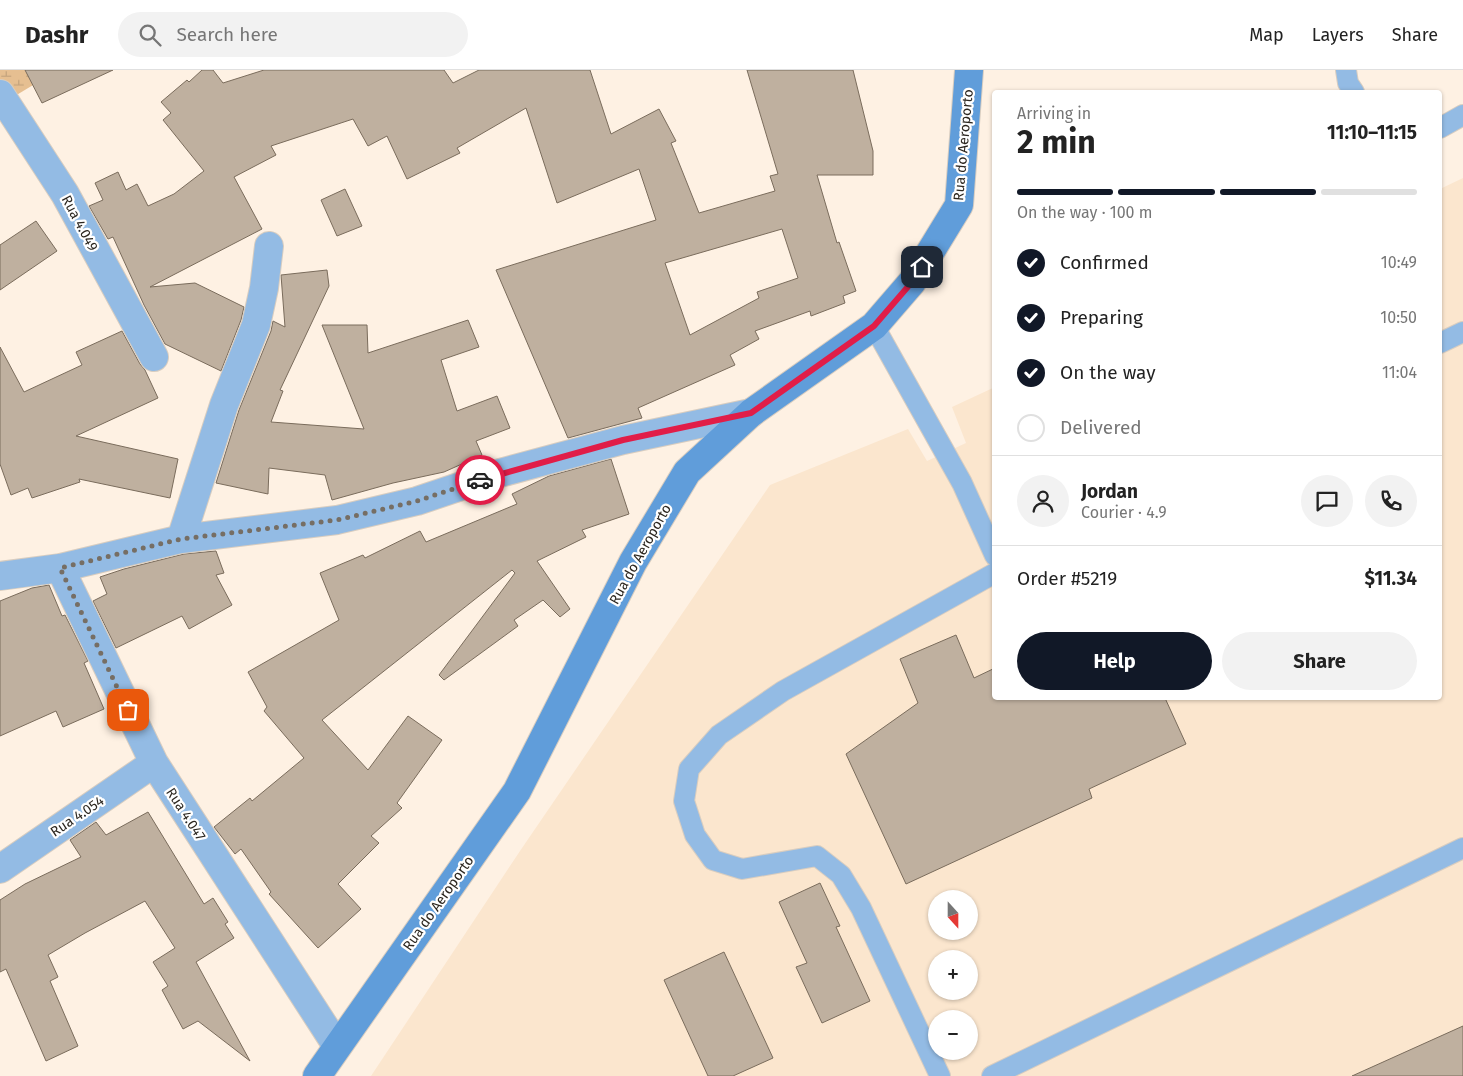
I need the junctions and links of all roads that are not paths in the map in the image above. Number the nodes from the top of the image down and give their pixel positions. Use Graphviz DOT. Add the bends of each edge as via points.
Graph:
graph roads {
  1 [pos="969,70"];
  2 [pos="1346,70"];
  3 [pos="1353,90"];
  4 [pos="0,94"];
  5 [pos="1463,116"];
  6 [pos="1442,127"];
  7 [pos="269,246"];
  8 [pos="874,326"];
  9 [pos="1463,332"];
  10 [pos="1442,342"];
  11 [pos="154,357"];
  12 [pos="751,413"];
  13 [pos="181,539"];
  14 [pos="992,549"];
  15 [pos="60,568"];
  16 [pos="992,575"];
  17 [pos="0,576"];
  18 [pos="154,764"];
  19 [pos="1463,848"];
  20 [pos="0,869"];
  21 [pos="337,1046"];
  22 [pos="317,1076"];
  23 [pos="940,1076"];
  24 [pos="992,1076"];
  1 -- 8 [label="main road, Rua do Aeroporto" via="959,205 912,282"];
  2 -- 3 [label="lane"];
  4 -- 11 [label="street, Rua 4.049" via="65,194"];
  5 -- 6 [label="lane"];
  7 -- 13 [label="street" via="256,326 224,405"];
  8 -- 12 [label="main road, Rua do Aeroporto"];
  8 -- 14 [label="lane" via="962,483"];
  9 -- 10 [label="lane"];
  12 -- 13 [label="street" via="623,440 500,473 417,501 337,520"];
  12 -- 21 [label="main road, Rua do Aeroporto" via="687,472 633,562 517,791"];
  13 -- 15 [label="street"];
  15 -- 17 [label="street"];
  15 -- 18 [label="street, Rua 4.047"];
  16 -- 23 [label="lane" via="783,690 719,735 689,769 684,801 695,836 713,860 742,869 817,856 841,875 861,908"];
  18 -- 20 [label="street, Rua 4.054"];
  18 -- 21 [label="street, Rua 4.047"];
  19 -- 24 [label="lane"];
  21 -- 22 [label="main road, Rua do Aeroporto"];
}
